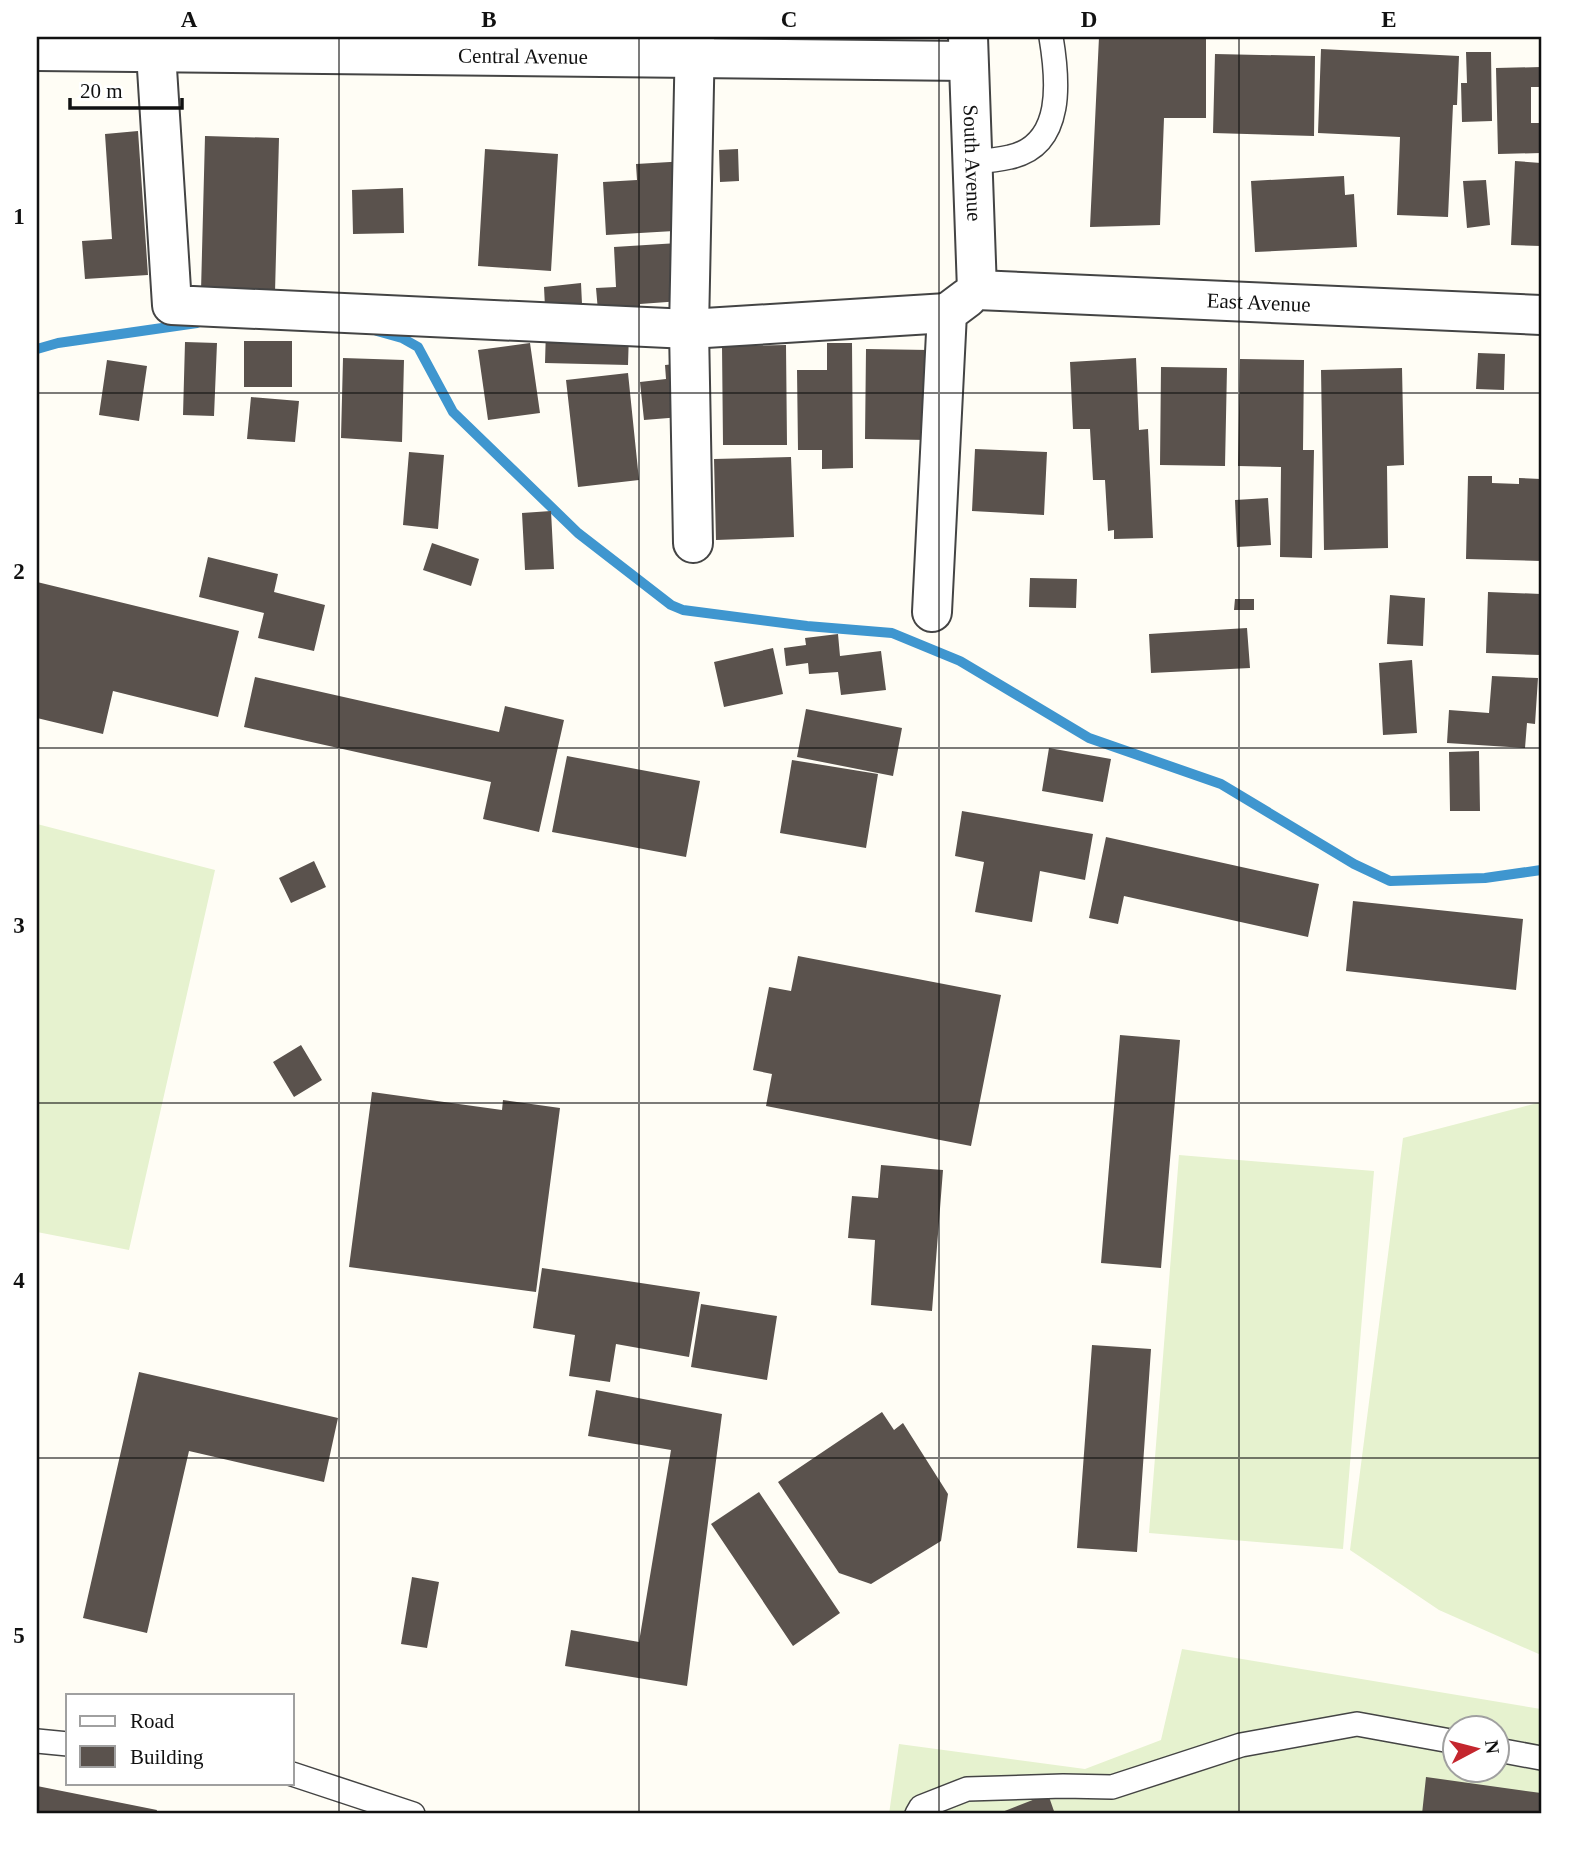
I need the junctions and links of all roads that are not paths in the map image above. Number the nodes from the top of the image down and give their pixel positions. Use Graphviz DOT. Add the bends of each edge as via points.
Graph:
graph roads {
  1 [pos="1051,37"];
  2 [pos="156,44"];
  3 [pos="695,47"];
  4 [pos="967,49"];
  5 [pos="37,51"];
  6 [pos="972,162"];
  7 [pos="977,290"];
  8 [pos="947,313"];
  9 [pos="1541,315"];
  10 [pos="689,329"];
  11 [pos="693,543"];
  12 [pos="932,611"];
  13 [pos="1442,1740"];
  14 [pos="37,1741"];
  15 [pos="66,1744"];
  16 [pos="1512,1753"];
  17 [pos="1541,1758"];
  18 [pos="294,1775"];
  19 [pos="413,1814"];
  20 [pos="917,1814"];
  1 -- 6 [label="lane" via="1056,94 1042,138 1012,157"];
  2 -- 3 [label="street, Central Avenue"];
  2 -- 5 [label="street, Central Avenue"];
  2 -- 10 [label="street" via="172,305"];
  3 -- 4 [label="street, Central Avenue"];
  3 -- 10 [label="street"];
  4 -- 6 [label="street, South Avenue"];
  6 -- 7 [label="street, South Avenue"];
  7 -- 8 [label="street"];
  7 -- 9 [label="street, East Avenue"];
  8 -- 10 [label="street"];
  8 -- 12 [label="street"];
  10 -- 11 [label="street"];
  13 -- 20 [label="lane" via="1357,1724 1241,1745 1112,1787 967,1789 921,1807"];
  14 -- 15 [label="lane"];
  16 -- 17 [label="lane"];
  18 -- 19 [label="lane"];
}
